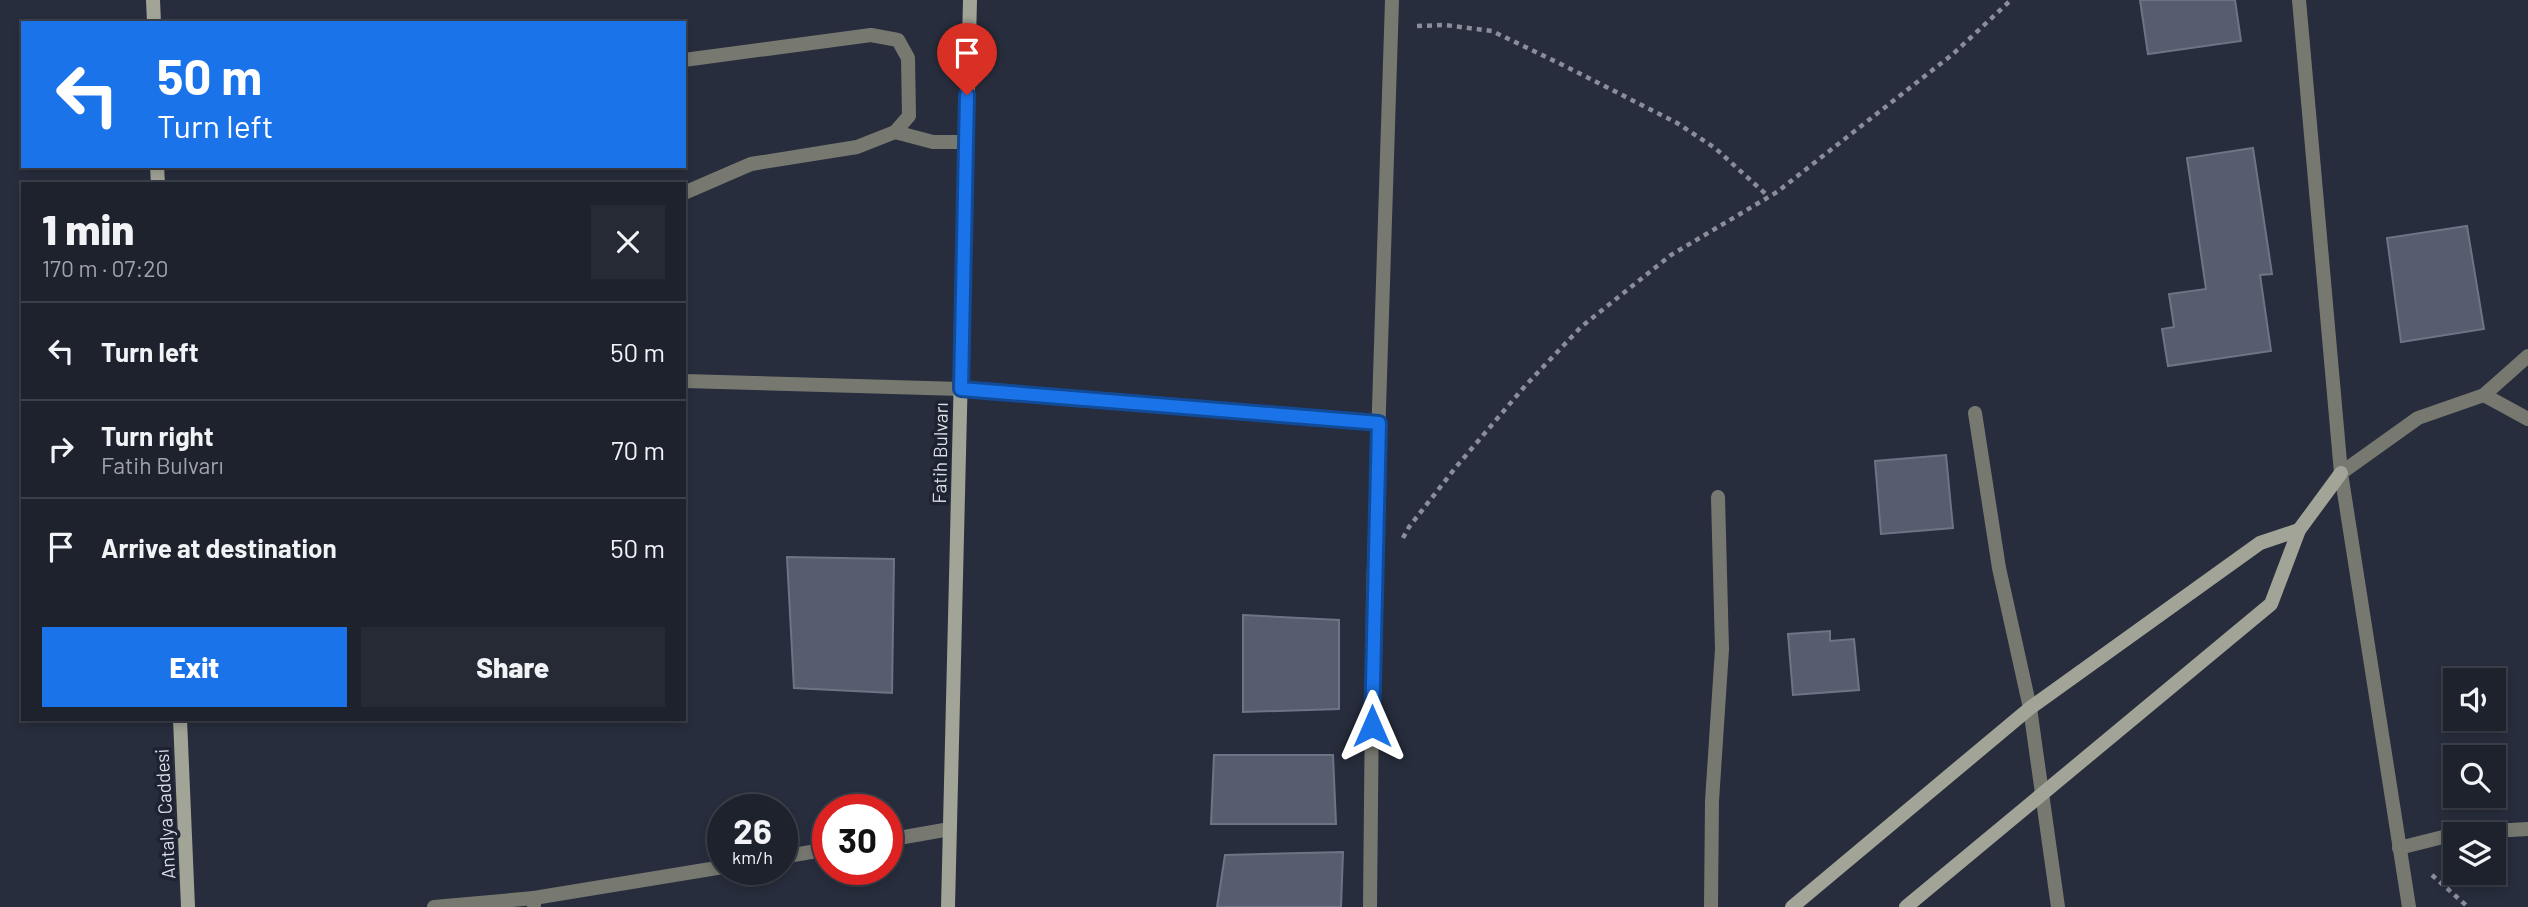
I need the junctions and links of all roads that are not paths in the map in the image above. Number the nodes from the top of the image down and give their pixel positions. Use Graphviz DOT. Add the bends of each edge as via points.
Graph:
graph roads {
  1 [pos="153,0"];
  2 [pos="970,0"];
  3 [pos="1392,0"];
  4 [pos="2299,0"];
  5 [pos="154,21"];
  6 [pos="686,60"];
  7 [pos="895,132"];
  8 [pos="966,142"];
  9 [pos="686,192"];
  10 [pos="2528,356"];
  11 [pos="686,381"];
  12 [pos="961,389"];
  13 [pos="2484,395"];
  14 [pos="1975,413"];
  15 [pos="2528,419"];
  16 [pos="1379,423"];
  17 [pos="2342,473"];
  18 [pos="1718,497"];
  19 [pos="2299,530"];
  20 [pos="2030,708"];
  21 [pos="180,721"];
  22 [pos="2041,795"];
  23 [pos="950,829"];
  24 [pos="2528,829"];
  25 [pos="903,837"];
  26 [pos="2399,848"];
  27 [pos="707,870"];
  28 [pos="534,902"];
  29 [pos="188,907"];
  30 [pos="434,907"];
  31 [pos="948,907"];
  32 [pos="1370,907"];
  33 [pos="1711,907"];
  34 [pos="1792,907"];
  35 [pos="1906,907"];
  36 [pos="2058,907"];
  37 [pos="2409,907"];
  1 -- 5 [label="street"];
  2 -- 8 [label="street, Fatih Bulvarı"];
  3 -- 16 [label="street"];
  4 -- 17 [label="street"];
  6 -- 7 [label="street" via="872,35 898,40 908,58 909,116"];
  7 -- 8 [label="street" via="933,142"];
  7 -- 9 [label="street" via="857,147 751,164"];
  8 -- 12 [label="street, Fatih Bulvarı"];
  10 -- 13 [label="street"];
  11 -- 12 [label="street"];
  12 -- 16 [label="street"];
  12 -- 23 [label="street, Fatih Bulvarı"];
  13 -- 15 [label="street"];
  13 -- 17 [label="street" via="2418,418"];
  14 -- 20 [label="street" via="1999,568"];
  16 -- 32 [label="street"];
  17 -- 19 [label="street"];
  17 -- 26 [label="street"];
  18 -- 33 [label="street" via="1722,649 1712,801"];
  19 -- 20 [label="street" via="2260,543"];
  19 -- 22 [label="street" via="2271,604"];
  20 -- 22 [label="street"];
  20 -- 34 [label="street"];
  21 -- 29 [label="street, Antalya Caddesi"];
  22 -- 35 [label="street"];
  22 -- 36 [label="street"];
  23 -- 25 [label="street"];
  23 -- 31 [label="street, Fatih Bulvarı"];
  24 -- 26 [label="street" via="2459,833"];
  26 -- 37 [label="street"];
  27 -- 28 [label="street"];
  28 -- 30 [label="street"];
}
